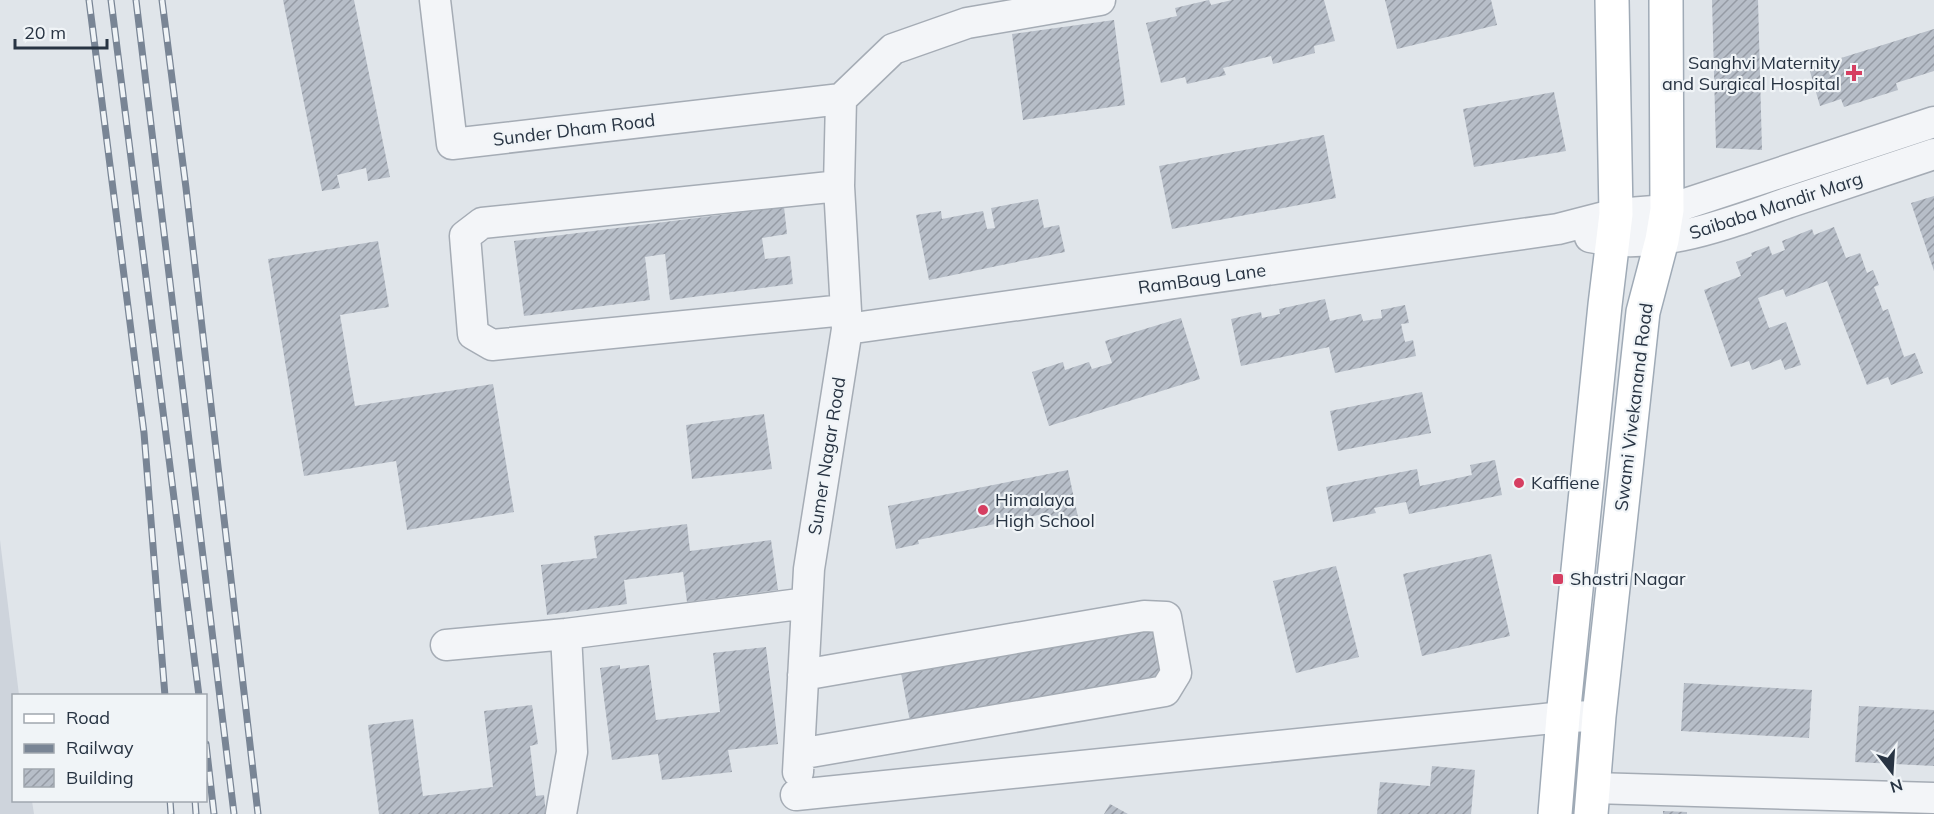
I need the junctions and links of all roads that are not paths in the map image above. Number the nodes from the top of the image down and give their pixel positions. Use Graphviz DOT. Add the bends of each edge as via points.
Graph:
graph roads {
  1 [pos="435,0"];
  2 [pos="1100,0"];
  3 [pos="1612,0"];
  4 [pos="1666,0"];
  5 [pos="841,99"];
  6 [pos="1934,122"];
  7 [pos="1934,154"];
  8 [pos="839,186"];
  9 [pos="1665,225"];
  10 [pos="1615,228"];
  11 [pos="1558,230"];
  12 [pos="846,319"];
  13 [pos="807,603"];
  14 [pos="566,634"];
  15 [pos="446,645"];
  16 [pos="803,675"];
  17 [pos="1599,716"];
  18 [pos="1563,717"];
  19 [pos="799,754"];
  20 [pos="1934,798"];
  21 [pos="1592,801"];
  22 [pos="795,804"];
  23 [pos="561,814"];
  24 [pos="1555,814"];
  1 -- 5 [label="street, Sunder Dham Road" via="452,144"];
  2 -- 5 [label="street" via="967,23 893,49"];
  3 -- 10 [label="main road, Swami Vivekanand Road"];
  4 -- 9 [label="main road, Swami Vivekanand Road"];
  5 -- 8 [label="street, Sumer Nagar Road"];
  6 -- 9 [label="street, Saibaba Mandir Marg"];
  7 -- 9 [label="street, Saibaba Mandir Marg" via="1719,226"];
  8 -- 12 [label="street, Sumer Nagar Road"];
  8 -- 12 [label="street, RamBaug Lane" via="482,223 465,236 473,334 492,345"];
  9 -- 10 [label="street, Saibaba Mandir Marg"];
  9 -- 17 [label="main road, Swami Vivekanand Road" via="1643,312"];
  10 -- 11 [label="street, Saibaba Mandir Marg"];
  10 -- 18 [label="main road, Swami Vivekanand Road"];
  11 -- 12 [label="street, RamBaug Lane"];
  12 -- 13 [label="street, Sumer Nagar Road"];
  13 -- 14 [label="street"];
  13 -- 16 [label="street, Sumer Nagar Road"];
  14 -- 15 [label="street"];
  14 -- 23 [label="street" via="572,752"];
  16 -- 19 [label="street, Sumer Nagar Road"];
  16 -- 19 [label="street" via="1144,616 1166,617 1176,673 1165,690"];
  17 -- 18 [label="street"];
  17 -- 21 [label="main road, Swami Vivekanand Road"];
  18 -- 22 [label="street"];
  18 -- 24 [label="main road, Swami Vivekanand Road"];
  19 -- 22 [label="street, Sumer Nagar Road"];
  20 -- 21 [label="street"];
}
